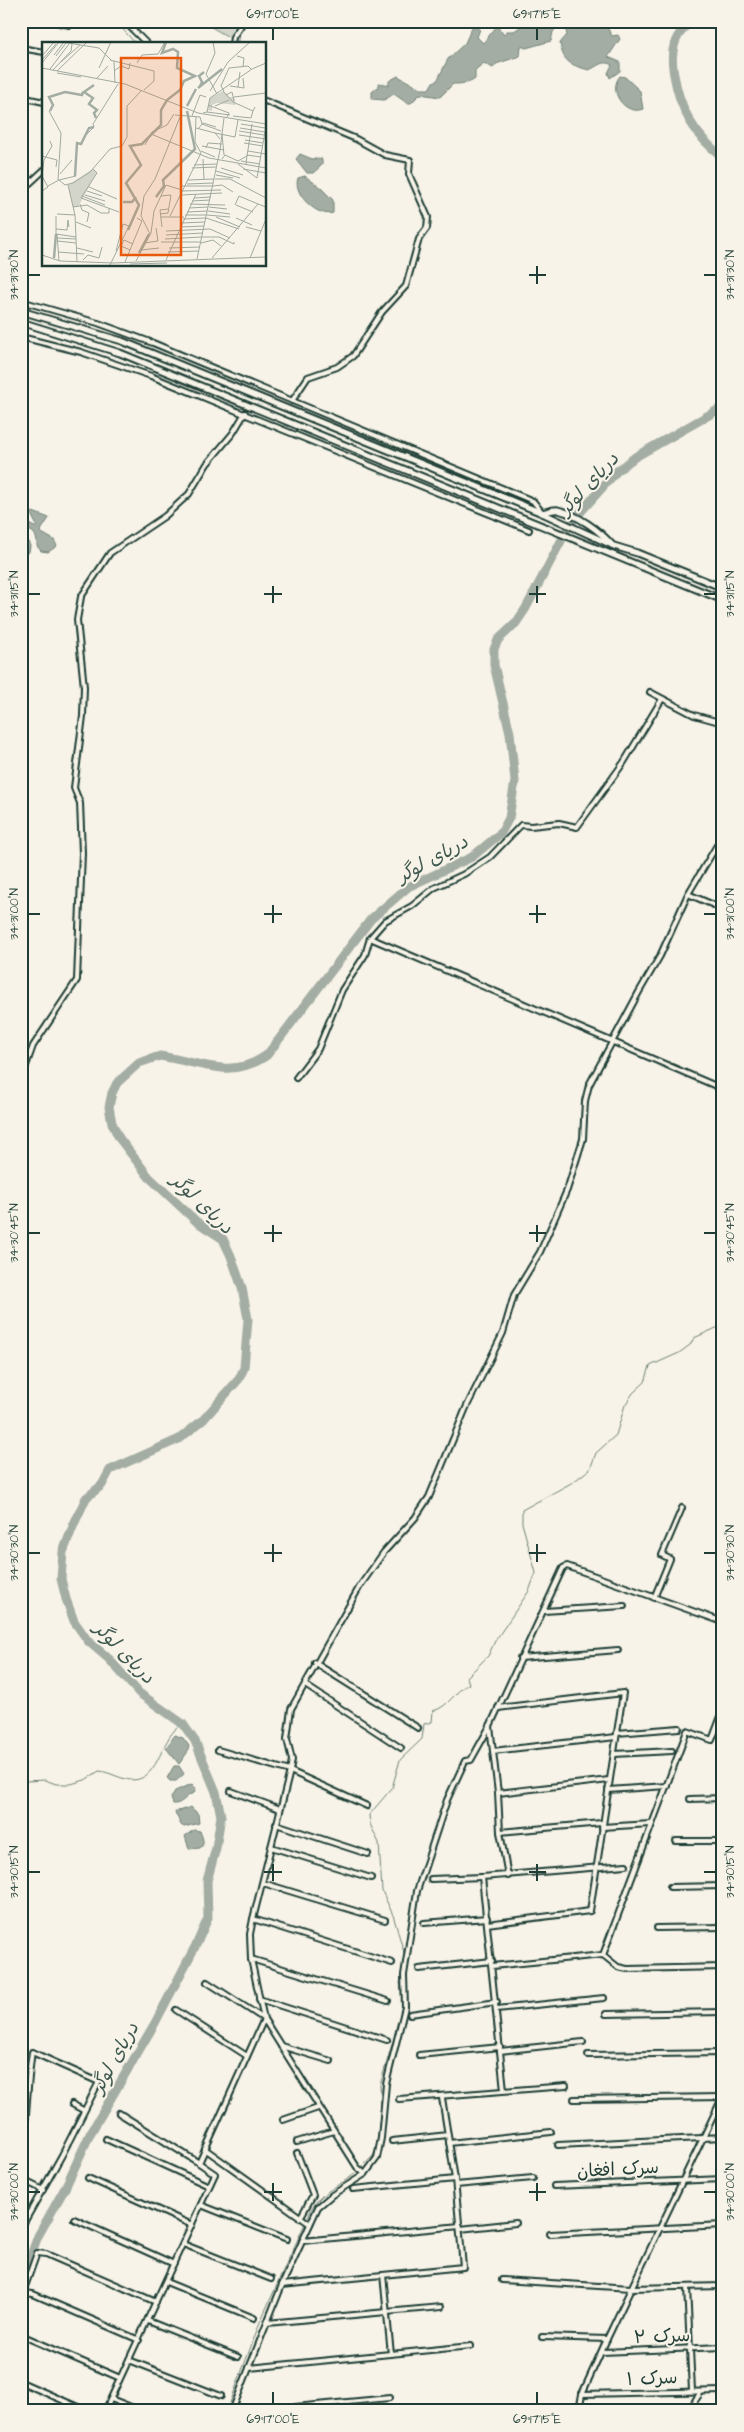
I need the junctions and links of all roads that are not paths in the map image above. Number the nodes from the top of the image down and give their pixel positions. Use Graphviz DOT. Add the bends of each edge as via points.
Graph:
graph roads {
  1 [pos="56,21"];
  2 [pos="86,21"];
  3 [pos="124,21"];
  4 [pos="244,21"];
  5 [pos="145,42"];
  6 [pos="232,42"];
  7 [pos="21,48"];
  8 [pos="42,52"];
  9 [pos="21,97"];
  10 [pos="266,101"];
  11 [pos="42,102"];
  12 [pos="42,172"];
  13 [pos="21,177"];
  14 [pos="21,301"];
  15 [pos="21,311"];
  16 [pos="21,322"];
  17 [pos="21,337"];
  18 [pos="255,396"];
  19 [pos="292,401"];
  20 [pos="252,406"];
  21 [pos="245,413"];
  22 [pos="542,513"];
  23 [pos="529,530"];
  24 [pos="614,546"];
  25 [pos="723,588"];
  26 [pos="723,600"];
  27 [pos="650,692"];
  28 [pos="662,699"];
  29 [pos="723,723"];
  30 [pos="723,835"];
  31 [pos="688,894"];
  32 [pos="723,908"];
  33 [pos="370,938"];
  34 [pos="612,1041"];
  35 [pos="296,1078"];
  36 [pos="21,1080"];
  37 [pos="723,1089"];
  38 [pos="682,1508"];
  39 [pos="654,1598"];
  40 [pos="624,1606"];
  41 [pos="544,1611"];
  42 [pos="723,1622"];
  43 [pos="618,1650"];
  44 [pos="520,1658"];
  45 [pos="315,1663"];
  46 [pos="305,1685"];
  47 [pos="498,1708"];
  48 [pos="723,1711"];
  49 [pos="490,1726"];
  50 [pos="418,1728"];
  51 [pos="679,1728"];
  52 [pos="616,1735"];
  53 [pos="402,1748"];
  54 [pos="218,1750"];
  55 [pos="493,1751"];
  56 [pos="672,1751"];
  57 [pos="614,1754"];
  58 [pos="290,1771"];
  59 [pos="609,1780"];
  60 [pos="667,1786"];
  61 [pos="608,1790"];
  62 [pos="231,1792"];
  63 [pos="498,1793"];
  64 [pos="723,1798"];
  65 [pos="690,1799"];
  66 [pos="367,1806"];
  67 [pos="280,1809"];
  68 [pos="276,1824"];
  69 [pos="651,1824"];
  70 [pos="602,1825"];
  71 [pos="500,1832"];
  72 [pos="676,1841"];
  73 [pos="723,1841"];
  74 [pos="271,1847"];
  75 [pos="368,1854"];
  76 [pos="626,1865"];
  77 [pos="597,1868"];
  78 [pos="508,1876"];
  79 [pos="482,1877"];
  80 [pos="371,1878"];
  81 [pos="432,1879"];
  82 [pos="263,1883"];
  83 [pos="723,1886"];
  84 [pos="670,1888"];
  85 [pos="487,1918"];
  86 [pos="253,1919"];
  87 [pos="386,1920"];
  88 [pos="424,1923"];
  89 [pos="487,1924"];
  90 [pos="723,1927"];
  91 [pos="658,1928"];
  92 [pos="603,1955"];
  93 [pos="251,1958"];
  94 [pos="392,1962"];
  95 [pos="492,1963"];
  96 [pos="723,1967"];
  97 [pos="419,1969"];
  98 [pos="207,1982"];
  99 [pos="604,1998"];
  100 [pos="259,1999"];
  101 [pos="388,2001"];
  102 [pos="497,2002"];
  103 [pos="497,2009"];
  104 [pos="176,2010"];
  105 [pos="723,2012"];
  106 [pos="410,2014"];
  107 [pos="606,2014"];
  108 [pos="264,2019"];
  109 [pos="387,2040"];
  110 [pos="583,2042"];
  111 [pos="280,2045"];
  112 [pos="500,2049"];
  113 [pos="723,2053"];
  114 [pos="419,2055"];
  115 [pos="588,2055"];
  116 [pos="247,2056"];
  117 [pos="331,2061"];
  118 [pos="566,2086"];
  119 [pos="504,2090"];
  120 [pos="722,2096"];
  121 [pos="442,2098"];
  122 [pos="399,2099"];
  123 [pos="574,2099"];
  124 [pos="72,2104"];
  125 [pos="318,2108"];
  126 [pos="83,2110"];
  127 [pos="119,2113"];
  128 [pos="283,2120"];
  129 [pos="334,2131"];
  130 [pos="551,2132"];
  131 [pos="448,2135"];
  132 [pos="723,2136"];
  133 [pos="703,2138"];
  134 [pos="106,2139"];
  135 [pos="392,2141"];
  136 [pos="297,2142"];
  137 [pos="449,2143"];
  138 [pos="558,2145"];
  139 [pos="205,2150"];
  140 [pos="297,2153"];
  141 [pos="21,2163"];
  142 [pos="199,2163"];
  143 [pos="364,2173"];
  144 [pos="88,2178"];
  145 [pos="532,2178"];
  146 [pos="723,2178"];
  147 [pos="21,2179"];
  148 [pos="455,2179"];
  149 [pos="682,2180"];
  150 [pos="456,2185"];
  151 [pos="209,2186"];
  152 [pos="554,2186"];
  153 [pos="353,2189"];
  154 [pos="43,2190"];
  155 [pos="201,2205"];
  156 [pos="300,2218"];
  157 [pos="74,2219"];
  158 [pos="308,2223"];
  159 [pos="516,2223"];
  160 [pos="192,2225"];
  161 [pos="723,2225"];
  162 [pos="660,2227"];
  163 [pos="21,2228"];
  164 [pos="460,2228"];
  165 [pos="550,2234"];
  166 [pos="287,2239"];
  167 [pos="302,2241"];
  168 [pos="183,2244"];
  169 [pos="174,2264"];
  170 [pos="383,2275"];
  171 [pos="271,2279"];
  172 [pos="502,2280"];
  173 [pos="166,2282"];
  174 [pos="282,2285"];
  175 [pos="723,2286"];
  176 [pos="687,2287"];
  177 [pos="631,2288"];
  178 [pos="24,2293"];
  179 [pos="21,2298"];
  180 [pos="156,2302"];
  181 [pos="440,2307"];
  182 [pos="387,2312"];
  183 [pos="254,2318"];
  184 [pos="148,2321"];
  185 [pos="266,2323"];
  186 [pos="21,2335"];
  187 [pos="542,2337"];
  188 [pos="606,2339"];
  189 [pos="139,2340"];
  190 [pos="471,2346"];
  191 [pos="723,2347"];
  192 [pos="690,2348"];
  193 [pos="602,2352"];
  194 [pos="391,2354"];
  195 [pos="238,2357"];
  196 [pos="130,2360"];
  197 [pos="249,2368"];
  198 [pos="120,2378"];
  199 [pos="21,2382"];
  200 [pos="692,2391"];
  201 [pos="701,2392"];
  202 [pos="723,2392"];
  203 [pos="582,2394"];
  204 [pos="221,2396"];
  205 [pos="390,2398"];
  206 [pos="111,2399"];
  207 [pos="87,2411"];
  208 [pos="106,2411"];
  209 [pos="141,2411"];
  210 [pos="232,2411"];
  211 [pos="253,2411"];
  212 [pos="580,2411"];
  213 [pos="688,2411"];
  1 -- 2 [label="street" via="69,25"];
  3 -- 5 [label="street"];
  4 -- 6 [label="street"];
  7 -- 8 [label="street"];
  9 -- 11 [label="street"];
  10 -- 19 [label="street" via="356,139 385,155 410,160 409,174 428,217 406,286 382,312 353,356 337,367 308,377"];
  12 -- 13 [label="street" via="30,183"];
  14 -- 19 [label="street" via="98,323"];
  15 -- 18 [label="main road" via="122,340"];
  16 -- 20 [label="main road" via="120,353"];
  17 -- 21 [label="street" via="81,352"];
  18 -- 20 [label="main road"];
  18 -- 22 [label="main road"];
  19 -- 22 [label="street" via="533,501"];
  20 -- 26 [label="main road"];
  21 -- 23 [label="street"];
  21 -- 36 [label="street" via="189,494 165,516 110,553 81,597 77,620 84,687 83,716 74,788 80,802 82,853 77,980 33,1046"];
  22 -- 24 [label="main road"];
  22 -- 24 [label="main road" via="556,510 565,513 600,532"];
  24 -- 25 [label="main road"];
  27 -- 28 [label="street"];
  28 -- 29 [label="street" via="694,715"];
  28 -- 33 [label="street" via="624,762 577,827 552,822 522,825 490,857 434,888 412,906 385,921"];
  30 -- 31 [label="street"];
  31 -- 32 [label="street"];
  31 -- 34 [label="street" via="660,956"];
  33 -- 34 [label="street"];
  33 -- 35 [label="street" via="365,956 342,990 318,1049"];
  34 -- 37 [label="street"];
  34 -- 45 [label="street" via="589,1085 583,1139 567,1190 540,1252 514,1295 503,1333 466,1408 429,1497 360,1586"];
  38 -- 39 [label="street" via="662,1555 669,1560"];
  39 -- 41 [label="street" via="565,1566"];
  39 -- 42 [label="street"];
  40 -- 41 [label="street"];
  41 -- 44 [label="street"];
  43 -- 44 [label="street"];
  44 -- 47 [label="street"];
  45 -- 46 [label="street"];
  45 -- 50 [label="street"];
  46 -- 53 [label="street"];
  46 -- 58 [label="street" via="291,1710 288,1724"];
  47 -- 49 [label="street"];
  47 -- 52 [label="street" via="623,1693"];
  48 -- 60 [label="street" via="712,1740 687,1732"];
  49 -- 55 [label="street"];
  49 -- 143 [label="street" via="471,1760 465,1762 447,1800 417,1891 404,1975 405,2007 386,2084 380,2150 378,2158"];
  51 -- 52 [label="street"];
  52 -- 55 [label="street"];
  52 -- 57 [label="street"];
  54 -- 58 [label="street"];
  55 -- 63 [label="street"];
  56 -- 57 [label="street"];
  57 -- 59 [label="street"];
  58 -- 66 [label="street"];
  58 -- 67 [label="street"];
  59 -- 61 [label="street"];
  59 -- 63 [label="street"];
  60 -- 61 [label="street"];
  60 -- 69 [label="street"];
  61 -- 70 [label="street"];
  62 -- 67 [label="street"];
  63 -- 71 [label="street"];
  64 -- 65 [label="street"];
  67 -- 68 [label="street"];
  68 -- 74 [label="street"];
  68 -- 75 [label="street"];
  69 -- 70 [label="street"];
  69 -- 92 [label="street"];
  70 -- 71 [label="street"];
  70 -- 77 [label="street"];
  71 -- 78 [label="street"];
  72 -- 73 [label="street"];
  74 -- 80 [label="street"];
  74 -- 82 [label="street"];
  76 -- 77 [label="street"];
  77 -- 78 [label="street"];
  77 -- 89 [label="street" via="590,1912"];
  78 -- 79 [label="street"];
  79 -- 81 [label="street"];
  79 -- 85 [label="street"];
  82 -- 86 [label="street"];
  82 -- 87 [label="street"];
  83 -- 84 [label="street"];
  85 -- 88 [label="street"];
  85 -- 89 [label="street"];
  86 -- 93 [label="street"];
  86 -- 94 [label="street"];
  89 -- 95 [label="street"];
  90 -- 91 [label="street"];
  92 -- 95 [label="street"];
  92 -- 96 [label="street" via="618,1967 627,1969"];
  93 -- 100 [label="street"];
  93 -- 101 [label="street"];
  95 -- 97 [label="street"];
  95 -- 102 [label="street"];
  98 -- 108 [label="street"];
  99 -- 103 [label="street"];
  100 -- 108 [label="street"];
  100 -- 109 [label="street"];
  102 -- 103 [label="street"];
  102 -- 106 [label="street"];
  103 -- 112 [label="street"];
  104 -- 116 [label="street"];
  105 -- 107 [label="street"];
  108 -- 111 [label="street"];
  108 -- 116 [label="street"];
  110 -- 112 [label="street"];
  111 -- 117 [label="street"];
  111 -- 125 [label="street"];
  112 -- 114 [label="street"];
  112 -- 119 [label="street"];
  113 -- 115 [label="street"];
  116 -- 139 [label="street"];
  118 -- 119 [label="street"];
  119 -- 121 [label="street"];
  120 -- 123 [label="street"];
  120 -- 133 [label="street"];
  121 -- 122 [label="street"];
  121 -- 131 [label="street"];
  124 -- 126 [label="street"];
  125 -- 128 [label="street"];
  125 -- 129 [label="street"];
  126 -- 141 [label="street" via="99,2082 32,2052"];
  126 -- 154 [label="street"];
  127 -- 142 [label="street"];
  129 -- 136 [label="street"];
  129 -- 143 [label="street"];
  130 -- 137 [label="street"];
  131 -- 135 [label="street"];
  131 -- 137 [label="street"];
  132 -- 133 [label="street"];
  133 -- 138 [label="street"];
  133 -- 149 [label="street"];
  134 -- 151 [label="street"];
  137 -- 148 [label="street"];
  139 -- 142 [label="street"];
  139 -- 156 [label="street"];
  140 -- 156 [label="street" via="313,2195"];
  142 -- 151 [label="street" via="215,2174"];
  143 -- 158 [label="street" via="321,2204"];
  144 -- 160 [label="street"];
  145 -- 150 [label="street"];
  146 -- 149 [label="street, سرک افغان"];
  147 -- 154 [label="street"];
  148 -- 150 [label="street"];
  148 -- 153 [label="street"];
  149 -- 152 [label="street, سرک افغان"];
  149 -- 162 [label="street"];
  150 -- 164 [label="street"];
  151 -- 155 [label="street"];
  154 -- 163 [label="street"];
  155 -- 160 [label="street"];
  155 -- 166 [label="street"];
  156 -- 158 [label="street"];
  157 -- 169 [label="street"];
  158 -- 167 [label="street"];
  159 -- 164 [label="street"];
  160 -- 168 [label="street"];
  161 -- 162 [label="street"];
  162 -- 165 [label="street"];
  162 -- 177 [label="street"];
  164 -- 167 [label="street"];
  164 -- 170 [label="street" via="463,2267"];
  167 -- 174 [label="street"];
  168 -- 169 [label="street"];
  168 -- 171 [label="street"];
  169 -- 173 [label="street"];
  170 -- 174 [label="street"];
  170 -- 182 [label="street"];
  172 -- 177 [label="street"];
  173 -- 180 [label="street"];
  173 -- 183 [label="street"];
  174 -- 185 [label="street"];
  175 -- 176 [label="street"];
  176 -- 177 [label="street"];
  176 -- 192 [label="street"];
  177 -- 188 [label="street"];
  178 -- 179 [label="street"];
  178 -- 180 [label="street" via="39,2253"];
  178 -- 189 [label="street"];
  180 -- 184 [label="street"];
  181 -- 182 [label="street"];
  182 -- 185 [label="street"];
  182 -- 194 [label="street"];
  184 -- 189 [label="street"];
  184 -- 195 [label="street"];
  185 -- 197 [label="street"];
  186 -- 198 [label="street"];
  187 -- 188 [label="street"];
  188 -- 193 [label="street"];
  189 -- 196 [label="street"];
  190 -- 194 [label="street"];
  191 -- 192 [label="street, سرک ۲"];
  192 -- 193 [label="street, سرک ۲"];
  192 -- 200 [label="street"];
  193 -- 203 [label="street"];
  194 -- 197 [label="street"];
  196 -- 198 [label="street"];
  196 -- 204 [label="street"];
  197 -- 210 [label="street"];
  198 -- 206 [label="street"];
  199 -- 207 [label="street"];
  200 -- 201 [label="street, سرک ۱"];
  200 -- 203 [label="street, سرک ۱"];
  201 -- 202 [label="street, سرک ۱"];
  201 -- 213 [label="street"];
  203 -- 212 [label="street"];
  205 -- 211 [label="street"];
  206 -- 208 [label="street"];
  206 -- 209 [label="street"];
}
